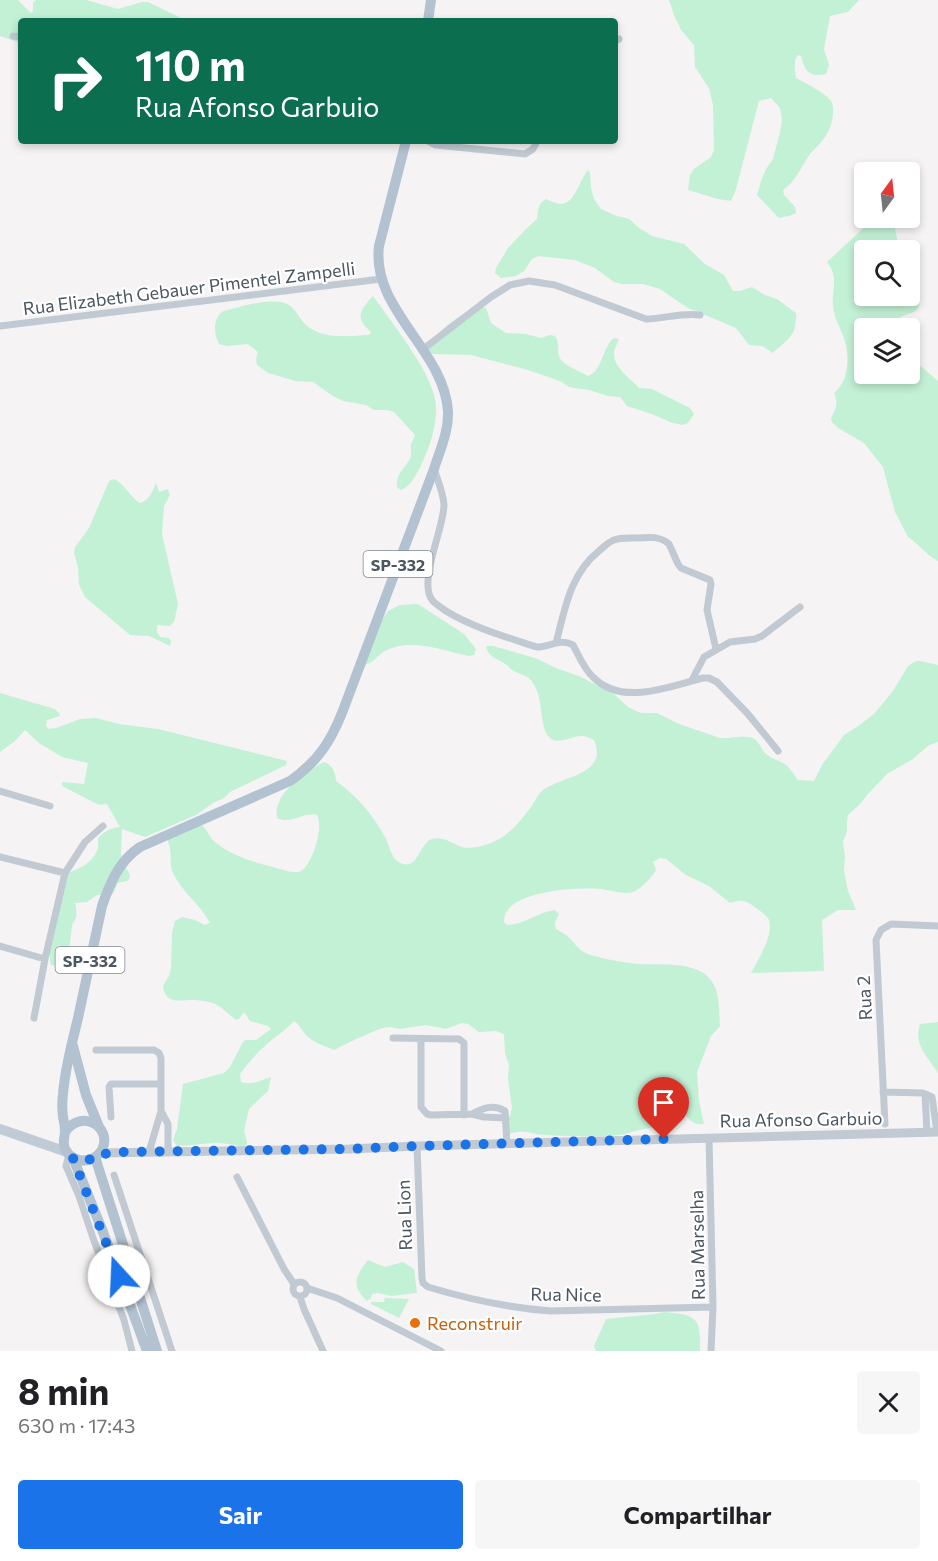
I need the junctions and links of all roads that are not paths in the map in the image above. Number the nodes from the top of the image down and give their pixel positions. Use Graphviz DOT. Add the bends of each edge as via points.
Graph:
graph roads {
  1 [pos="431,0"];
  2 [pos="428,18"];
  3 [pos="13,36"];
  4 [pos="18,37"];
  5 [pos="405,144"];
  6 [pos="433,144"];
  7 [pos="536,144"];
  8 [pos="381,279"];
  9 [pos="700,315"];
  10 [pos="0,326"];
  11 [pos="422,350"];
  12 [pos="434,469"];
  13 [pos="800,607"];
  14 [pos="556,643"];
  15 [pos="716,649"];
  16 [pos="692,681"];
  17 [pos="778,751"];
  18 [pos="0,791"];
  19 [pos="50,806"];
  20 [pos="103,826"];
  21 [pos="0,856"];
  22 [pos="65,873"];
  23 [pos="938,926"];
  24 [pos="0,946"];
  25 [pos="45,959"];
  26 [pos="34,1018"];
  27 [pos="393,1038"];
  28 [pos="421,1039"];
  29 [pos="72,1043"];
  30 [pos="96,1050"];
  31 [pos="160,1084"];
  32 [pos="884,1092"];
  33 [pos="161,1111"];
  34 [pos="468,1114"];
  35 [pos="111,1118"];
  36 [pos="885,1124"];
  37 [pos="99,1127"];
  38 [pos="0,1129"];
  39 [pos="934,1132"];
  40 [pos="709,1138"];
  41 [pos="507,1144"];
  42 [pos="417,1146"];
  43 [pos="67,1148"];
  44 [pos="100,1151"];
  45 [pos="168,1151"];
  46 [pos="149,1152"];
  47 [pos="114,1175"];
  48 [pos="237,1177"];
  49 [pos="423,1283"];
  50 [pos="294,1284"];
  51 [pos="308,1288"];
  52 [pos="300,1297"];
  53 [pos="713,1308"];
  54 [pos="132,1351"];
  55 [pos="147,1351"];
  56 [pos="157,1351"];
  57 [pos="172,1351"];
  58 [pos="323,1351"];
  59 [pos="441,1351"];
  60 [pos="711,1351"];
  1 -- 2 [label="main road"];
  3 -- 4 [label="street"];
  5 -- 8 [label="main road, SP-332" via="379,246"];
  6 -- 7 [label="street" via="525,154"];
  8 -- 10 [label="street, Rua Elizabeth Gebauer Pimentel Zampelli"];
  8 -- 11 [label="main road, SP-332"];
  9 -- 11 [label="street" via="646,320 555,285 529,281 510,285 491,297"];
  11 -- 12 [label="main road, SP-332" via="441,380 447,402 445,437"];
  12 -- 14 [label="street" via="444,507 427,580 431,598 457,617 487,631 537,647"];
  12 -- 29 [label="main road, SP-332" via="329,742 309,767 290,781 133,851 108,887"];
  13 -- 15 [label="street" via="762,636 729,642"];
  14 -- 15 [label="street" via="571,588 591,557 619,538 654,537 669,544 681,568 710,580 707,610"];
  14 -- 16 [label="street" via="573,645 593,677 616,690 633,694"];
  15 -- 16 [label="street" via="704,657"];
  16 -- 17 [label="street" via="709,678 717,682"];
  18 -- 19 [label="street"];
  20 -- 22 [label="street" via="85,842"];
  21 -- 22 [label="street"];
  22 -- 25 [label="street"];
  23 -- 32 [label="street, Rua 2" via="891,924 876,940"];
  24 -- 25 [label="street"];
  25 -- 26 [label="street"];
  27 -- 28 [label="street"];
  28 -- 34 [label="street" via="459,1039 464,1043"];
  28 -- 34 [label="street" via="422,1107 431,1115"];
  29 -- 37 [label="main road, SP-332"];
  29 -- 43 [label="main road, SP-332" via="62,1109"];
  30 -- 31 [label="street" via="154,1050 161,1058"];
  31 -- 33 [label="street"];
  31 -- 35 [label="street" via="111,1084"];
  32 -- 36 [label="street, Rua 2"];
  32 -- 39 [label="street" via="932,1097"];
  33 -- 45 [label="street" via="168,1124"];
  33 -- 46 [label="street"];
  34 -- 41 [label="street" via="484,1107 505,1111"];
  37 -- 43 [label="main road" via="87,1120 69,1126"];
  37 -- 44 [label="main road" via="104,1137"];
  38 -- 43 [label="main road"];
  39 -- 40 [label="street, Rua Afonso Garbuio"];
  40 -- 41 [label="street, Rua Afonso Garbuio"];
  40 -- 53 [label="street, Rua Marselha"];
  41 -- 42 [label="street, Rua Afonso Garbuio"];
  42 -- 45 [label="street, Rua Afonso Garbuio"];
  42 -- 49 [label="street, Rua Lion"];
  43 -- 44 [label="main road" via="84,1161"];
  43 -- 54 [label="street" via="66,1166"];
  43 -- 55 [label="main road, SP-332"];
  44 -- 46 [label="street, Rua Afonso Garbuio"];
  44 -- 56 [label="main road"];
  45 -- 46 [label="street, Rua Afonso Garbuio"];
  47 -- 57 [label="street"];
  48 -- 50 [label="street"];
  49 -- 53 [label="street, Rua Nice" via="437,1290 525,1309"];
  50 -- 51 [label="street" via="302,1282"];
  50 -- 52 [label="street" via="293,1292"];
  51 -- 52 [label="street"];
  51 -- 59 [label="street" via="337,1298"];
  52 -- 58 [label="street"];
  53 -- 60 [label="street, Rua Marselha"];
}
